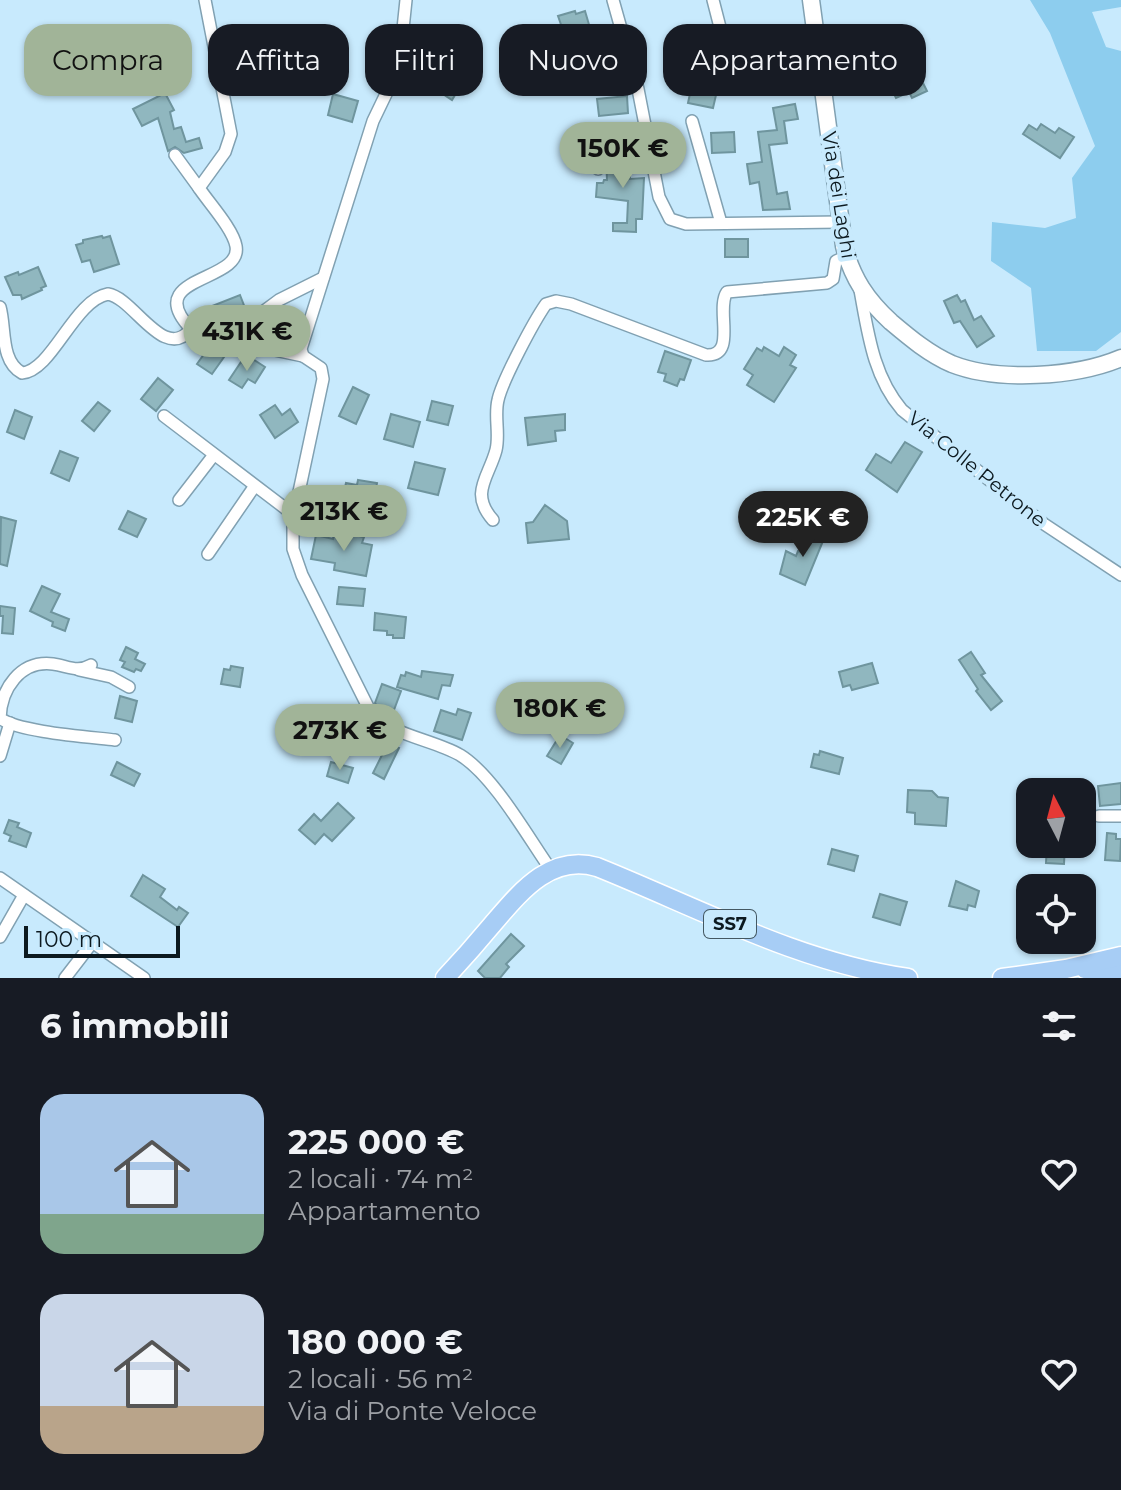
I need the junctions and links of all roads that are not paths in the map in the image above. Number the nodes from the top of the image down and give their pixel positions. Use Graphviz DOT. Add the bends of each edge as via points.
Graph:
graph roads {
  1 [pos="205,0"];
  2 [pos="406,0"];
  3 [pos="613,0"];
  4 [pos="713,0"];
  5 [pos="811,0"];
  6 [pos="403,24"];
  7 [pos="719,24"];
  8 [pos="385,96"];
  9 [pos="692,121"];
  10 [pos="649,146"];
  11 [pos="175,155"];
  12 [pos="598,169"];
  13 [pos="199,188"];
  14 [pos="841,222"];
  15 [pos="721,223"];
  16 [pos="847,256"];
  17 [pos="323,278"];
  18 [pos="859,287"];
  19 [pos="0,307"];
  20 [pos="252,320"];
  21 [pos="191,329"];
  22 [pos="299,353"];
  23 [pos="1121,358"];
  24 [pos="164,416"];
  25 [pos="213,456"];
  26 [pos="254,487"];
  27 [pos="179,500"];
  28 [pos="294,515"];
  29 [pos="493,520"];
  30 [pos="208,554"];
  31 [pos="1121,575"];
  32 [pos="91,665"];
  33 [pos="78,670"];
  34 [pos="129,687"];
  35 [pos="0,713"];
  36 [pos="10,723"];
  37 [pos="115,740"];
  38 [pos="0,756"];
  39 [pos="1099,816"];
  40 [pos="1121,816"];
  41 [pos="554,869"];
  42 [pos="0,878"];
  43 [pos="24,895"];
  44 [pos="0,937"];
  45 [pos="92,943"];
  46 [pos="1121,956"];
  47 [pos="1066,969"];
  48 [pos="1121,974"];
  49 [pos="1037,976"];
  50 [pos="65,978"];
  51 [pos="144,978"];
  52 [pos="445,978"];
  53 [pos="908,978"];
  54 [pos="1002,978"];
  1 -- 13 [label="street" via="231,134 225,152"];
  2 -- 6 [label="street"];
  3 -- 10 [label="street"];
  4 -- 7 [label="street"];
  5 -- 14 [label="main road, Via dei Laghi"];
  8 -- 17 [label="street"];
  9 -- 15 [label="street"];
  10 -- 12 [label="street" via="635,141 602,145"];
  10 -- 15 [label="street" via="659,197 670,219"];
  11 -- 13 [label="street"];
  13 -- 21 [label="street" via="237,249 230,262 180,294 179,312"];
  14 -- 15 [label="street"];
  14 -- 16 [label="main road, Via dei Laghi"];
  16 -- 18 [label="main road, Via dei Laghi"];
  16 -- 29 [label="street" via="836,261 833,279 827,283 727,292 724,344 714,356 571,304 546,304 497,400 496,450 481,488"];
  17 -- 20 [label="street"];
  17 -- 22 [label="street"];
  18 -- 23 [label="main road, Via dei Laghi" via="918,344 968,369 1046,374"];
  18 -- 31 [label="street, Via Colle Petrone" via="875,361 902,410 1044,524"];
  19 -- 21 [label="street" via="8,355 22,373 37,367 102,295 117,297 167,338 181,338"];
  21 -- 22 [label="street"];
  22 -- 28 [label="street" via="321,368 323,379"];
  24 -- 25 [label="street"];
  25 -- 26 [label="street"];
  25 -- 27 [label="street"];
  26 -- 28 [label="street"];
  26 -- 30 [label="street"];
  28 -- 41 [label="street" via="296,562 368,709 382,723 450,750 472,765"];
  32 -- 33 [label="street"];
  33 -- 34 [label="street"];
  33 -- 35 [label="street" via="48,664 15,677"];
  35 -- 36 [label="street"];
  36 -- 37 [label="street"];
  36 -- 38 [label="street"];
  39 -- 40 [label="street"];
  41 -- 52 [label="main road" via="520,893"];
  41 -- 53 [label="main road, SS7" via="575,863 594,866 778,943"];
  42 -- 43 [label="street"];
  43 -- 44 [label="street"];
  43 -- 45 [label="street"];
  45 -- 50 [label="street"];
  45 -- 51 [label="street"];
  46 -- 47 [label="main road"];
  47 -- 48 [label="main road"];
  47 -- 49 [label="main road"];
  49 -- 54 [label="main road"];
}
